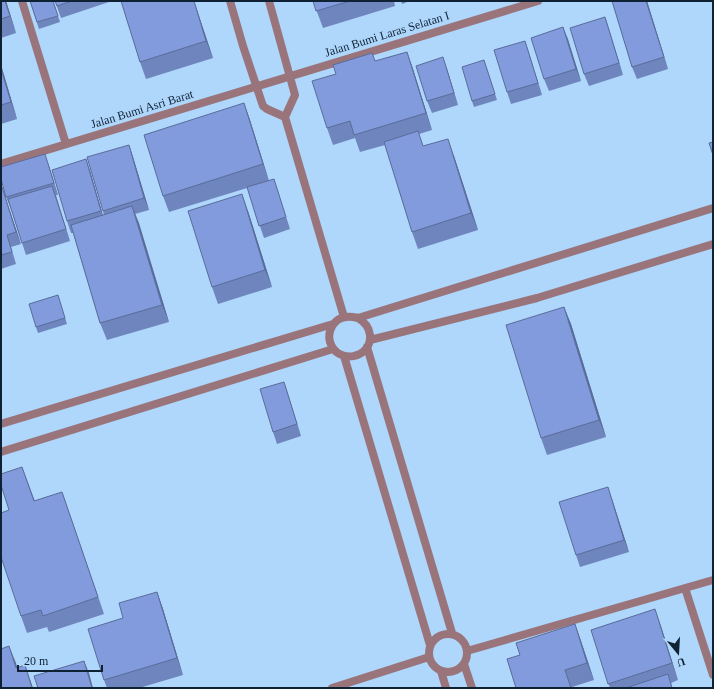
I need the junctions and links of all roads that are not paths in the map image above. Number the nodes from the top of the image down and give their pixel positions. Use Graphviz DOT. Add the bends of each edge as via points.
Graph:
graph roads {
  1 [pos="22,1"];
  2 [pos="230,1"];
  3 [pos="269,1"];
  4 [pos="538,1"];
  5 [pos="290,77"];
  6 [pos="257,86"];
  7 [pos="285,117"];
  8 [pos="66,144"];
  9 [pos="1,164"];
  10 [pos="713,208"];
  11 [pos="713,244"];
  12 [pos="344,317"];
  13 [pos="358,318"];
  14 [pos="333,324"];
  15 [pos="369,344"];
  16 [pos="333,349"];
  17 [pos="344,356"];
  18 [pos="1,424"];
  19 [pos="1,452"];
  20 [pos="713,580"];
  21 [pos="686,588"];
  22 [pos="452,634"];
  23 [pos="430,645"];
  24 [pos="468,651"];
  25 [pos="429,657"];
  26 [pos="464,664"];
  27 [pos="441,671"];
  28 [pos="713,675"];
  29 [pos="332,688"];
  30 [pos="446,688"];
  31 [pos="472,688"];
  1 -- 8 [label="street"];
  2 -- 6 [label="street"];
  3 -- 5 [label="street"];
  4 -- 5 [label="street, Jalan Bumi Laras Selatan I"];
  5 -- 6 [label="street, Jalan Bumi Asri Barat"];
  5 -- 7 [label="street" via="295,95"];
  6 -- 7 [label="street" via="263,106"];
  6 -- 8 [label="street, Jalan Bumi Asri Barat"];
  7 -- 12 [label="street"];
  8 -- 9 [label="street, Jalan Bumi Asri Barat"];
  10 -- 13 [label="street"];
  11 -- 15 [label="street" via="537,298"];
  12 -- 13 [label="street"];
  12 -- 14 [label="street"];
  13 -- 15 [label="street" via="368,328"];
  14 -- 16 [label="street" via="329,336"];
  14 -- 18 [label="street"];
  15 -- 17 [label="street" via="357,355"];
  15 -- 22 [label="street"];
  16 -- 17 [label="street"];
  16 -- 19 [label="street"];
  17 -- 23 [label="street"];
  20 -- 21 [label="street"];
  21 -- 24 [label="street"];
  21 -- 28 [label="street"];
  22 -- 23 [label="street" via="439,635"];
  22 -- 24 [label="street" via="463,640"];
  23 -- 25 [label="street"];
  24 -- 26 [label="street"];
  25 -- 27 [label="street" via="431,663"];
  25 -- 29 [label="street"];
  26 -- 27 [label="street" via="454,671"];
  26 -- 31 [label="street"];
  27 -- 30 [label="street"];
}
